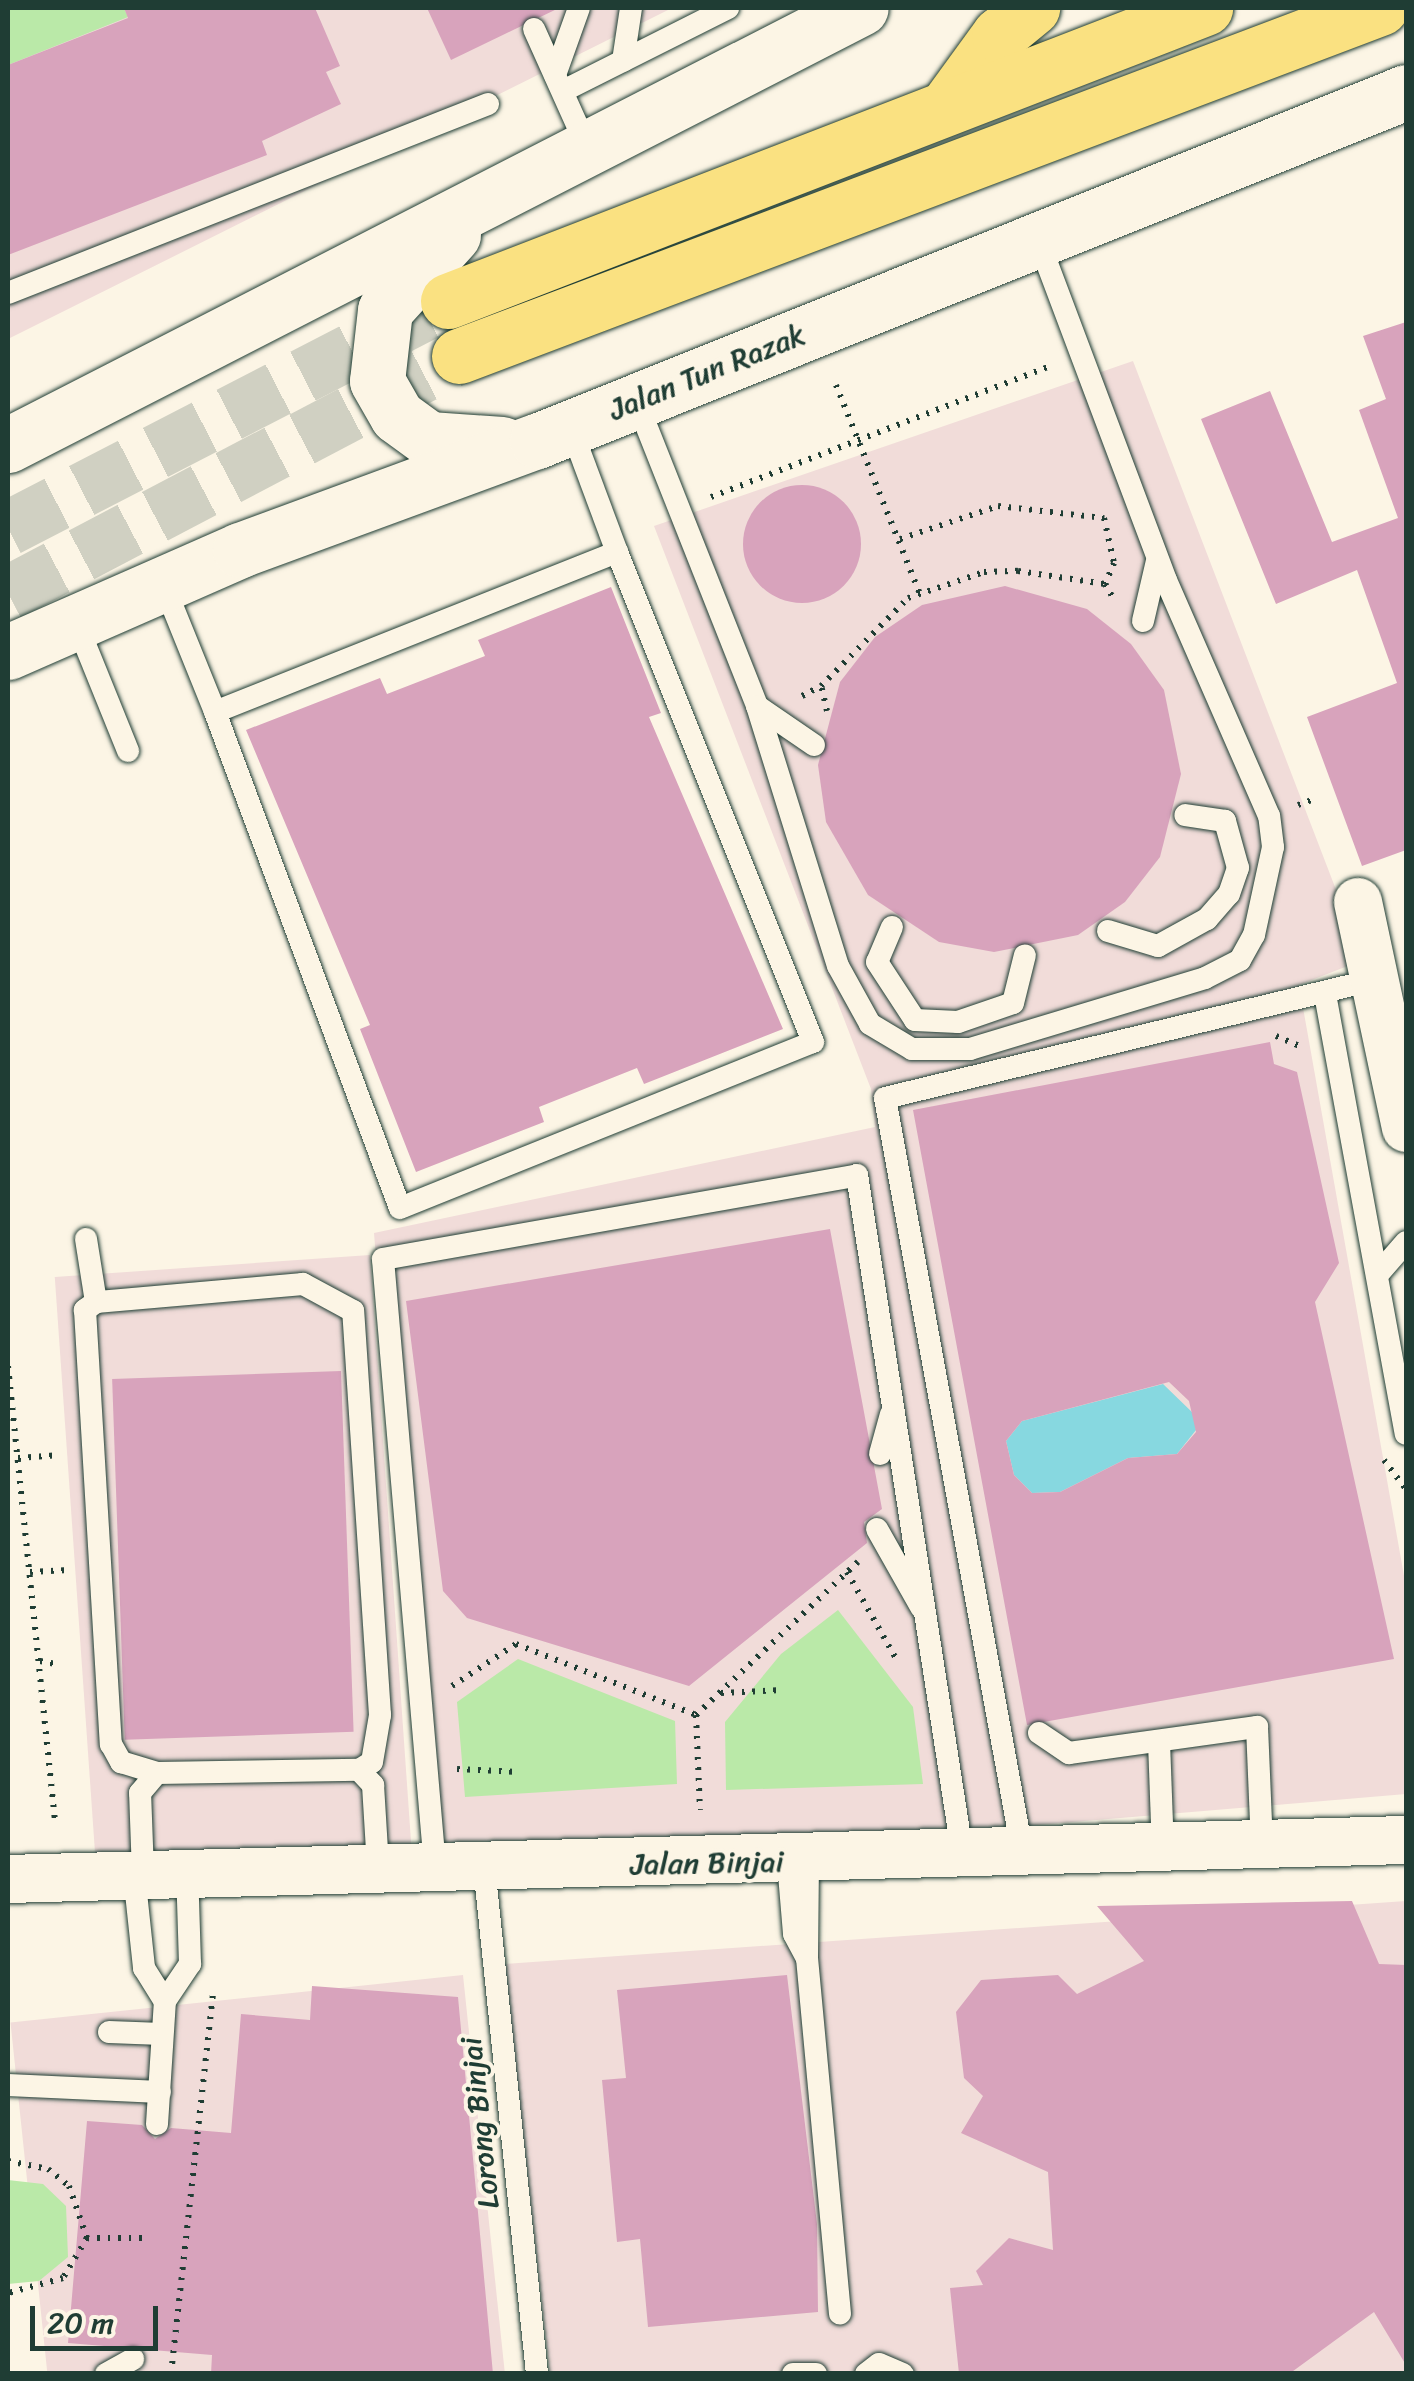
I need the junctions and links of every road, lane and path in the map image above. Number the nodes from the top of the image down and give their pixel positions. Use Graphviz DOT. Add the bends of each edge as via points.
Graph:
graph roads {
  1 [pos="579,8"];
  2 [pos="631,8"];
  3 [pos="728,8"];
  4 [pos="861,8"];
  5 [pos="1032,8"];
  6 [pos="1205,8"];
  7 [pos="1380,8"];
  8 [pos="534,29"];
  9 [pos="623,61"];
  10 [pos="559,83"];
  11 [pos="1406,92"];
  12 [pos="952,101"];
  13 [pos="488,104"];
  14 [pos="588,149"];
  15 [pos="483,204"];
  16 [pos="1038,240"];
  17 [pos="8,293"];
  18 [pos="448,300"];
  19 [pos="1042,352"];
  20 [pos="459,356"];
  21 [pos="1048,366"];
  22 [pos="1054,384"];
  23 [pos="836,385"];
  24 [pos="636,400"];
  25 [pos="554,434"];
  26 [pos="857,438"];
  27 [pos="8,445"];
  28 [pos="711,496"];
  29 [pos="1098,501"];
  30 [pos="1104,518"];
  31 [pos="900,539"];
  32 [pos="616,552"];
  33 [pos="1158,559"];
  34 [pos="163,583"];
  35 [pos="1105,584"];
  36 [pos="920,594"];
  37 [pos="1121,612"];
  38 [pos="1144,621"];
  39 [pos="76,622"];
  40 [pos="8,652"];
  41 [pos="757,706"];
  42 [pos="827,711"];
  43 [pos="215,712"];
  44 [pos="814,746"];
  45 [pos="128,751"];
  46 [pos="1185,815"];
  47 [pos="1358,902"];
  48 [pos="892,928"];
  49 [pos="1108,931"];
  50 [pos="1026,954"];
  51 [pos="1377,979"];
  52 [pos="1325,994"];
  53 [pos="364,1116"];
  54 [pos="390,1122"];
  55 [pos="1406,1128"];
  56 [pos="86,1238"];
  57 [pos="1406,1242"];
  58 [pos="1379,1274"];
  59 [pos="96,1302"];
  60 [pos="8,1366"];
  61 [pos="893,1404"];
  62 [pos="1406,1434"];
  63 [pos="880,1454"];
  64 [pos="878,1535"];
  65 [pos="926,1614"];
  66 [pos="40,1662"];
  67 [pos="60,1665"];
  68 [pos="782,1690"];
  69 [pos="443,1692"];
  70 [pos="720,1693"];
  71 [pos="696,1714"];
  72 [pos="1039,1733"];
  73 [pos="1159,1742"];
  74 [pos="449,1750"];
  75 [pos="451,1769"];
  76 [pos="359,1770"];
  77 [pos="157,1772"];
  78 [pos="519,1772"];
  79 [pos="452,1785"];
  80 [pos="700,1810"];
  81 [pos="54,1823"];
  82 [pos="1406,1840"];
  83 [pos="1262,1846"];
  84 [pos="1163,1850"];
  85 [pos="1023,1856"];
  86 [pos="964,1858"];
  87 [pos="798,1862"];
  88 [pos="484,1866"];
  89 [pos="435,1867"];
  90 [pos="378,1868"];
  91 [pos="155,1872"];
  92 [pos="8,1879"];
  93 [pos="214,1980"];
  94 [pos="165,2001"];
  95 [pos="109,2032"];
  96 [pos="162,2034"];
  97 [pos="8,2086"];
  98 [pos="160,2092"];
  99 [pos="157,2124"];
  100 [pos="8,2161"];
  101 [pos="87,2238"];
  102 [pos="145,2238"];
  103 [pos="8,2293"];
  104 [pos="840,2313"];
  105 [pos="133,2359"];
  106 [pos="106,2374"];
  107 [pos="171,2374"];
  108 [pos="537,2374"];
  109 [pos="793,2374"];
  110 [pos="816,2374"];
  111 [pos="866,2374"];
  112 [pos="902,2374"];
  1 -- 10 [label="lane"];
  2 -- 9 [label="lane"];
  3 -- 9 [label="lane"];
  4 -- 14 [label="main road"];
  5 -- 12 [label="main road" via="998,35"];
  6 -- 12 [label="main road"];
  7 -- 20 [label="main road"];
  8 -- 10 [label="lane"];
  9 -- 10 [label="lane"];
  10 -- 14 [label="lane"];
  11 -- 16 [label="main road, Jalan Tun Razak"];
  12 -- 18 [label="main road"];
  13 -- 17 [label="lane"];
  14 -- 15 [label="main road"];
  15 -- 25 [label="main road" via="385,310 377,381 396,416 429,440"];
  15 -- 27 [label="main road"];
  16 -- 24 [label="main road, Jalan Tun Razak"];
  16 -- 33 [label="lane"];
  19 -- 21 [label="path"];
  21 -- 22 [label="path"];
  21 -- 26 [label="path"];
  23 -- 26 [label="path"];
  24 -- 25 [label="main road, Jalan Tun Razak"];
  24 -- 41 [label="lane"];
  25 -- 32 [label="lane"];
  25 -- 34 [label="main road, Jalan Tun Razak"];
  26 -- 28 [label="path"];
  26 -- 31 [label="path"];
  29 -- 30 [label="path"];
  30 -- 31 [label="path" via="998,506"];
  30 -- 35 [label="path" via="1114,563"];
  31 -- 36 [label="path"];
  32 -- 43 [label="lane"];
  32 -- 53 [label="lane" via="775,970 813,1042 400,1208"];
  33 -- 38 [label="lane"];
  33 -- 41 [label="lane" via="1269,816 1273,847 1254,934 1240,960 1205,978 970,1048 912,1049 890,1040 870,1024 838,966"];
  34 -- 39 [label="main road, Jalan Tun Razak"];
  34 -- 43 [label="lane"];
  35 -- 36 [label="path" via="984,572"];
  35 -- 37 [label="path"];
  36 -- 42 [label="path" via="892,611 821,686"];
  39 -- 40 [label="main road, Jalan Tun Razak"];
  39 -- 45 [label="lane"];
  41 -- 44 [label="lane"];
  43 -- 53 [label="lane" via="357,1077"];
  46 -- 49 [label="lane" via="1225,822 1235,838 1229,894 1207,919 1158,946"];
  47 -- 51 [label="street"];
  48 -- 50 [label="lane" via="877,944 878,962 916,1020 958,1022 1012,1003"];
  51 -- 52 [label="lane"];
  51 -- 55 [label="street"];
  52 -- 58 [label="lane"];
  52 -- 85 [label="lane" via="1057,1070 885,1098 988,1599"];
  53 -- 54 [label="lane"];
  56 -- 59 [label="lane"];
  57 -- 58 [label="lane"];
  58 -- 62 [label="lane"];
  59 -- 76 [label="lane" via="302,1284 327,1290 353,1311 380,1715 372,1762"];
  59 -- 77 [label="lane" via="85,1310 103,1460 110,1744 121,1762"];
  60 -- 66 [label="path"];
  61 -- 63 [label="lane"];
  61 -- 65 [label="lane"];
  61 -- 89 [label="lane" via="869,1322 857,1175 383,1258 400,1386"];
  64 -- 65 [label="lane"];
  64 -- 70 [label="path"];
  65 -- 86 [label="lane"];
  66 -- 67 [label="path"];
  66 -- 81 [label="path"];
  68 -- 70 [label="path"];
  69 -- 71 [label="path" via="516,1644"];
  70 -- 71 [label="path"];
  71 -- 80 [label="path"];
  72 -- 73 [label="lane" via="1060,1752"];
  73 -- 83 [label="lane" via="1257,1726"];
  73 -- 84 [label="lane"];
  74 -- 75 [label="path"];
  75 -- 78 [label="path"];
  75 -- 79 [label="path"];
  76 -- 77 [label="lane"];
  76 -- 90 [label="lane" via="373,1785"];
  77 -- 91 [label="lane" via="140,1794"];
  82 -- 83 [label="street, Jalan Binjai"];
  83 -- 84 [label="street, Jalan Binjai"];
  84 -- 85 [label="street, Jalan Binjai"];
  85 -- 86 [label="street, Jalan Binjai"];
  86 -- 87 [label="street, Jalan Binjai"];
  87 -- 88 [label="street, Jalan Binjai"];
  87 -- 104 [label="lane"];
  88 -- 89 [label="street, Jalan Binjai"];
  88 -- 108 [label="lane, Lorong Binjai"];
  89 -- 90 [label="street, Jalan Binjai"];
  90 -- 91 [label="street, Jalan Binjai"];
  91 -- 92 [label="street, Jalan Binjai"];
  91 -- 94 [label="lane" via="144,1968"];
  91 -- 94 [label="lane" via="190,1964"];
  93 -- 107 [label="path"];
  94 -- 96 [label="lane"];
  95 -- 96 [label="lane"];
  96 -- 98 [label="lane"];
  97 -- 98 [label="lane"];
  98 -- 99 [label="lane"];
  100 -- 101 [label="path" via="48,2169 69,2186"];
  101 -- 102 [label="path"];
  101 -- 103 [label="path" via="63,2278"];
  105 -- 106 [label="lane"];
  109 -- 110 [label="lane"];
  111 -- 112 [label="lane" via="879,2364"];
}
